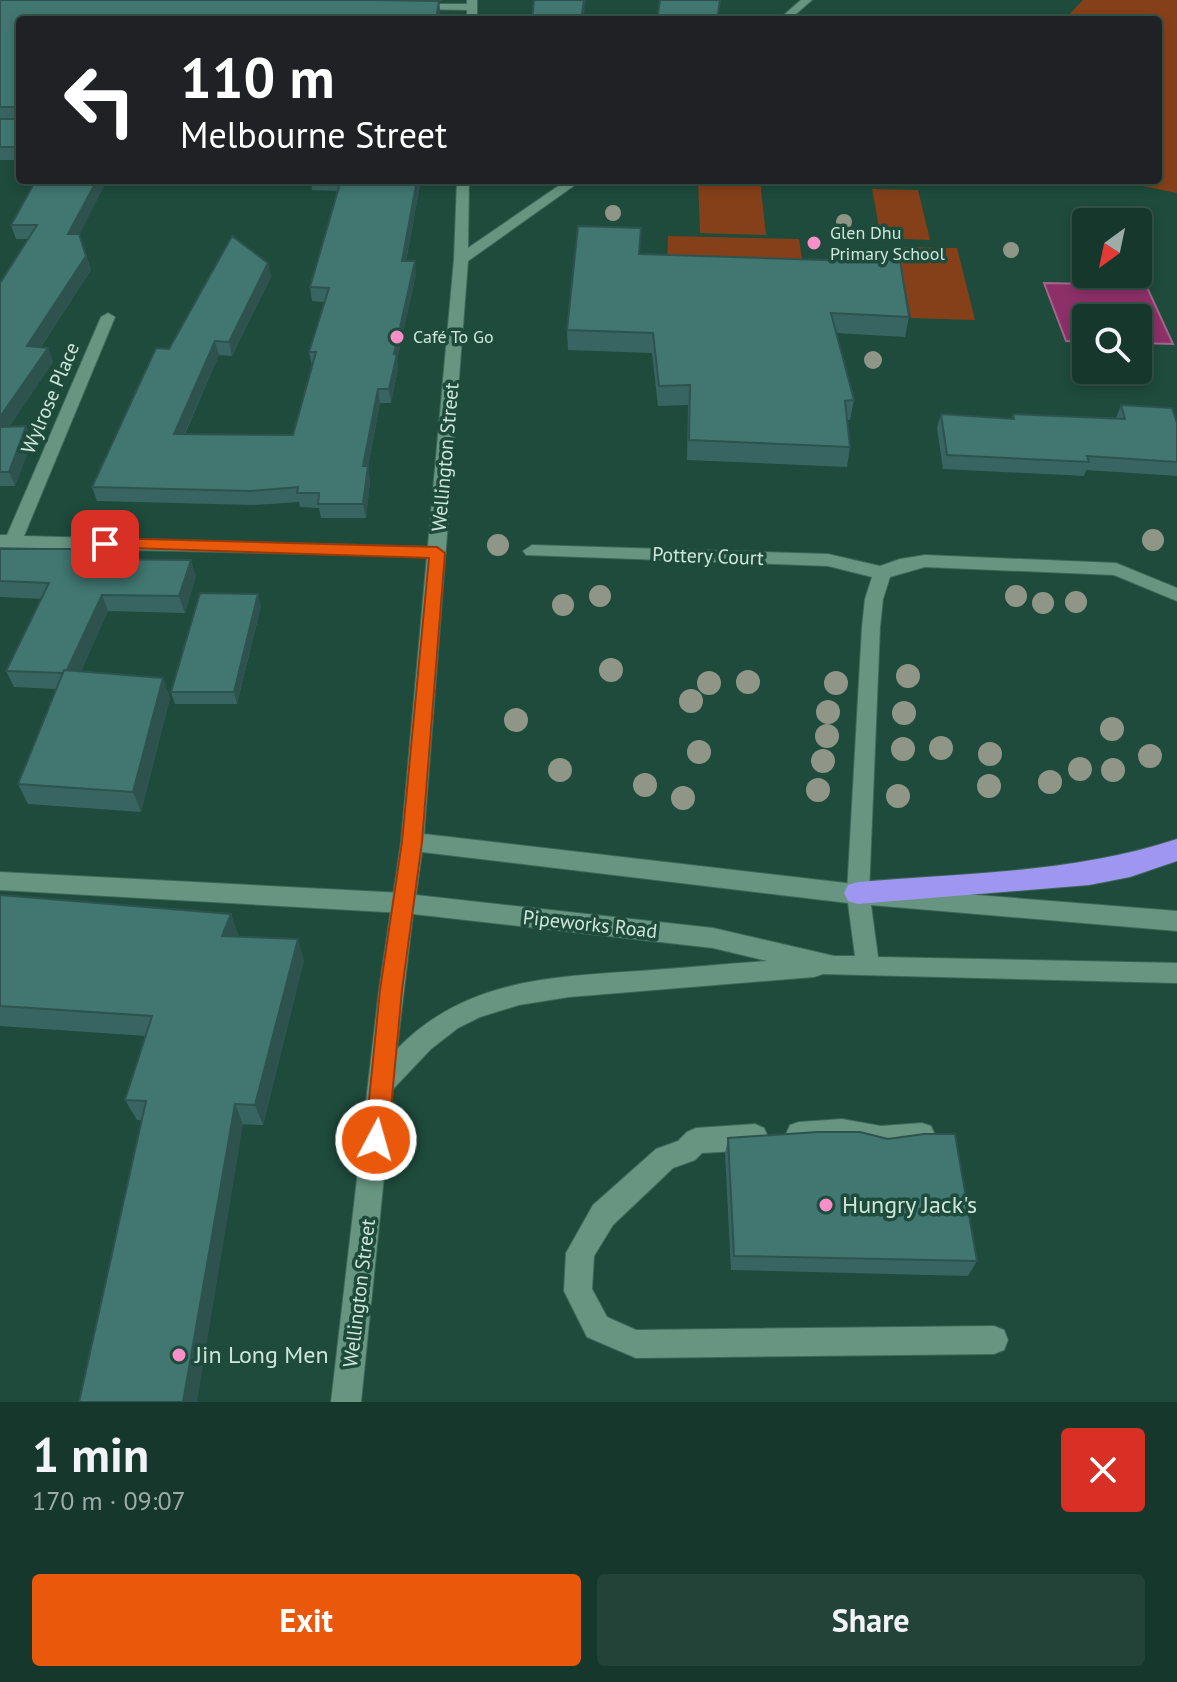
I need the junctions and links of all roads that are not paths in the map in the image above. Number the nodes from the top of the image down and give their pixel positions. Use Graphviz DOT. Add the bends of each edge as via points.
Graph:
graph roads {
  1 [pos="807,0"];
  2 [pos="472,4"];
  3 [pos="397,6"];
  4 [pos="788,16"];
  5 [pos="463,184"];
  6 [pos="570,184"];
  7 [pos="461,259"];
  8 [pos="108,317"];
  9 [pos="6,541"];
  10 [pos="532,551"];
  11 [pos="437,553"];
  12 [pos="882,573"];
  13 [pos="1177,595"];
  14 [pos="412,842"];
  15 [pos="1177,850"];
  16 [pos="0,881"];
  17 [pos="858,893"];
  18 [pos="403,903"];
  19 [pos="1177,921"];
  20 [pos="834,966"];
  21 [pos="868,966"];
  22 [pos="1177,973"];
  23 [pos="383,1082"];
  24 [pos="935,1134"];
  25 [pos="994,1340"];
  26 [pos="346,1402"];
  1 -- 4 [label="main road"];
  2 -- 3 [label="main road"];
  5 -- 7 [label="main road, Wellington Street"];
  6 -- 7 [label="main road"];
  7 -- 11 [label="main road, Wellington Street"];
  8 -- 9 [label="main road, Wylrose Place"];
  9 -- 11 [label="main road"];
  10 -- 12 [label="main road, Pottery Court" via="828,560"];
  11 -- 14 [label="main road, Wellington Street"];
  12 -- 13 [label="main road, Pottery Court" via="925,561 1116,569"];
  12 -- 17 [label="main road" via="871,627"];
  14 -- 17 [label="main road"];
  14 -- 18 [label="main road, Wellington Street"];
  15 -- 17 [label="highway" via="1089,874"];
  16 -- 18 [label="main road, Pipeworks Road"];
  17 -- 19 [label="main road"];
  17 -- 21 [label="main road"];
  18 -- 20 [label="main road, Pipeworks Road" via="713,938"];
  18 -- 23 [label="main road, Wellington Street"];
  20 -- 21 [label="main road, Pipeworks Road"];
  20 -- 23 [label="main road" via="549,988 504,998 446,1022"];
  21 -- 22 [label="main road, Pipeworks Road"];
  23 -- 26 [label="main road, Wellington Street"];
  24 -- 25 [label="main road" via="881,1139 842,1131 696,1141 665,1158 603,1215 580,1253 578,1291 597,1327 636,1344"];
}
